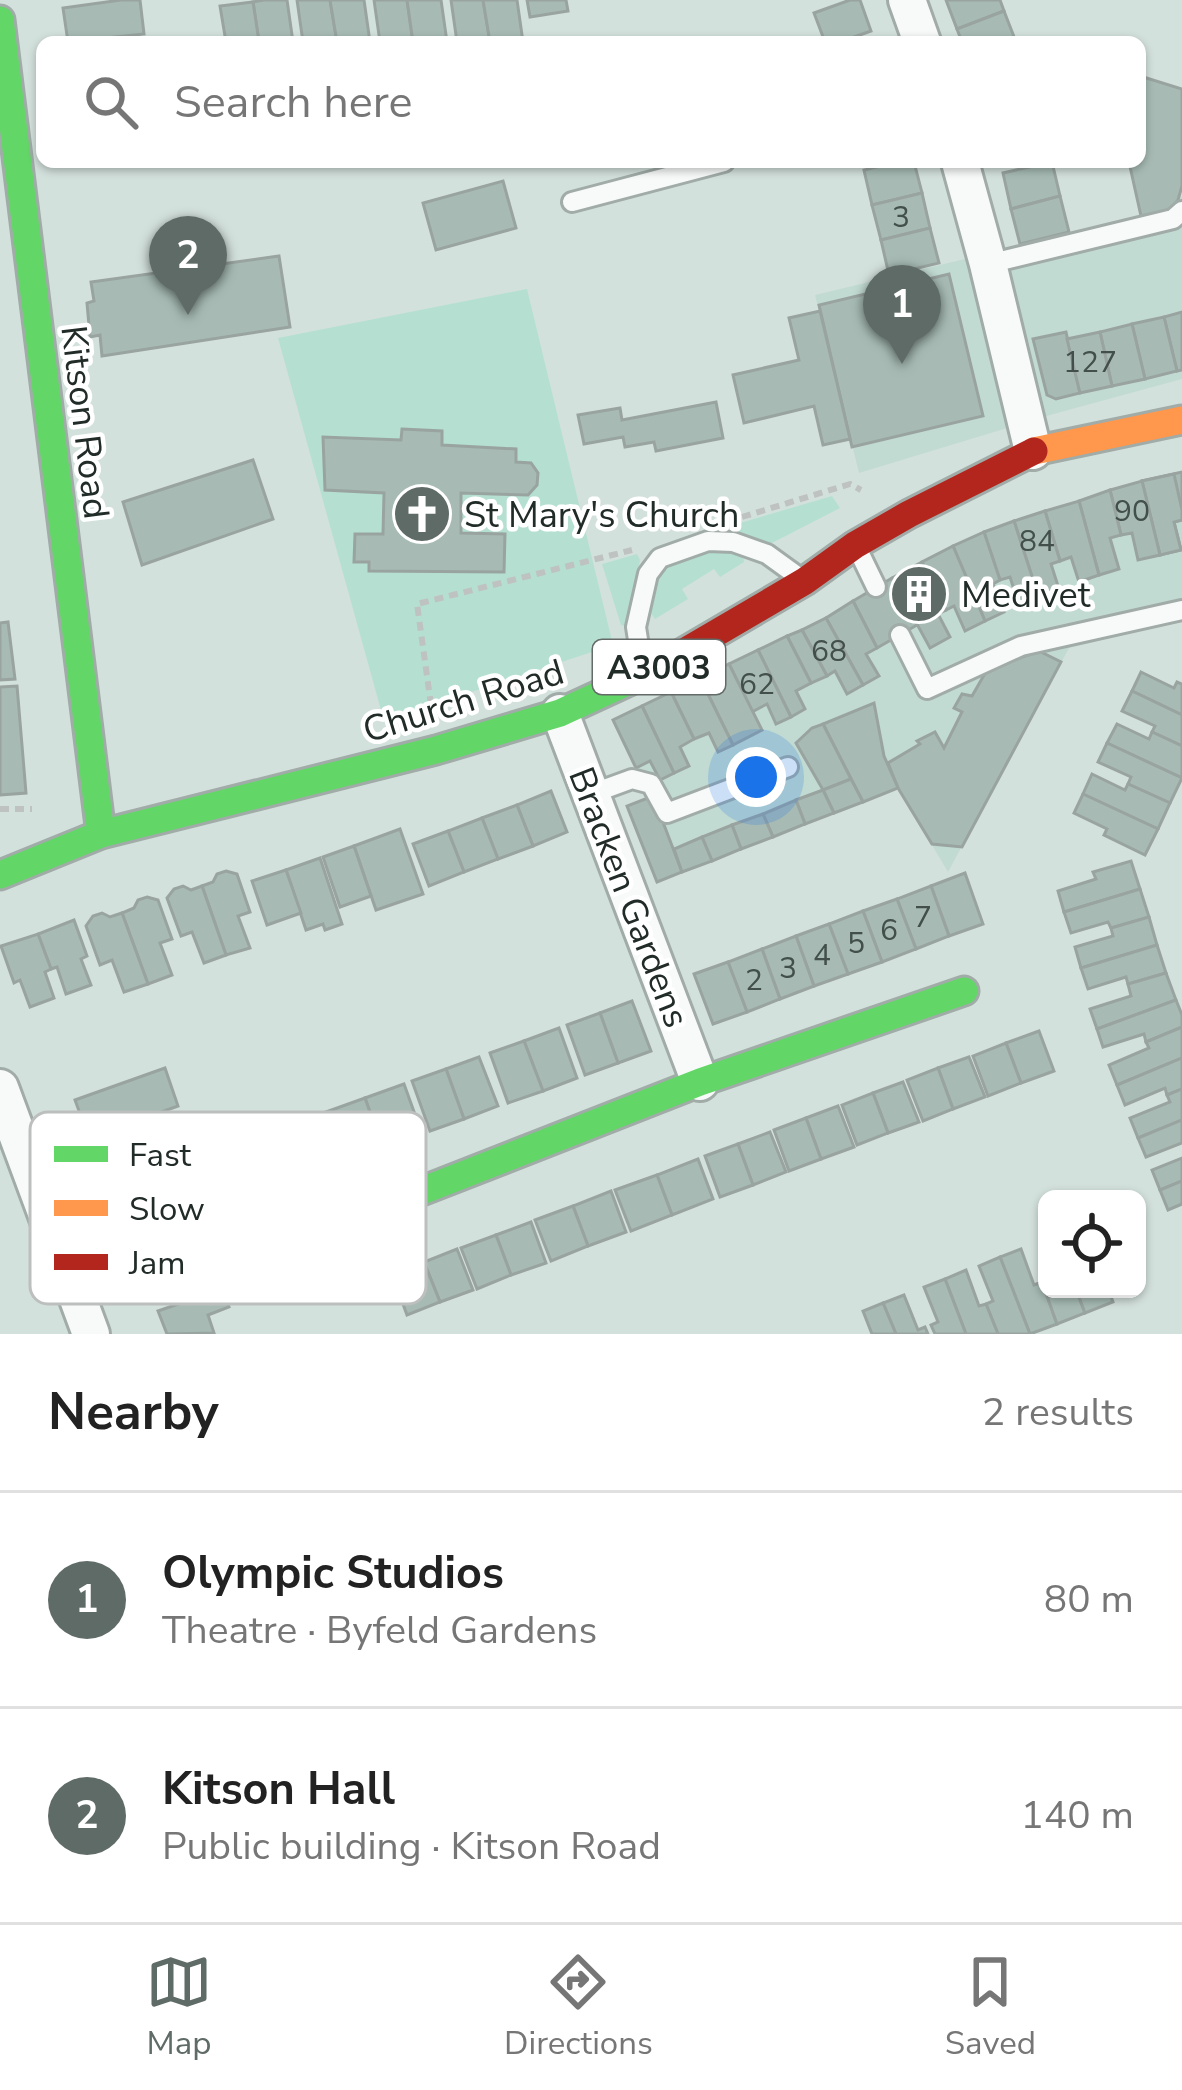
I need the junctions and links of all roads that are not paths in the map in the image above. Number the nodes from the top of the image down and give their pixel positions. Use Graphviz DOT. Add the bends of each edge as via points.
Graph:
graph roads {
  1 [pos="907,0"];
  2 [pos="0,20"];
  3 [pos="920,36"];
  4 [pos="701,168"];
  5 [pos="962,168"];
  6 [pos="572,202"];
  7 [pos="1182,212"];
  8 [pos="988,264"];
  9 [pos="1182,420"];
  10 [pos="1033,451"];
  11 [pos="855,545"];
  12 [pos="805,581"];
  13 [pos="876,587"];
  14 [pos="1182,610"];
  15 [pos="900,635"];
  16 [pos="643,676"];
  17 [pos="560,713"];
  18 [pos="788,767"];
  19 [pos="591,794"];
  20 [pos="101,834"];
  21 [pos="0,875"];
  22 [pos="964,991"];
  23 [pos="700,1082"];
  24 [pos="0,1088"];
  25 [pos="30,1169"];
  26 [pos="426,1189"];
  27 [pos="80,1304"];
  28 [pos="91,1334"];
  1 -- 3 [label="street"];
  2 -- 20 [label="street, Kitson Road"];
  4 -- 6 [label="lane"];
  5 -- 8 [label="street"];
  7 -- 8 [label="lane"];
  8 -- 10 [label="street"];
  9 -- 10 [label="street, Church Road / A3003"];
  10 -- 11 [label="street, Church Road / A3003"];
  11 -- 12 [label="street, Church Road / A3003"];
  11 -- 13 [label="lane"];
  12 -- 16 [label="street, Church Road / A3003"];
  12 -- 16 [label="lane" via="733,542 708,541 659,559 636,627"];
  14 -- 15 [label="lane" via="1021,646 927,689"];
  16 -- 17 [label="street, Church Road / A3003"];
  17 -- 19 [label="street, Bracken Gardens"];
  17 -- 20 [label="street, Church Road / A3003"];
  18 -- 19 [label="lane" via="667,813 651,784 632,779"];
  19 -- 23 [label="street, Bracken Gardens"];
  20 -- 21 [label="street, Church Road / A3003"];
  22 -- 23 [label="street"];
  23 -- 26 [label="street"];
  24 -- 25 [label="street"];
  27 -- 28 [label="street"];
}
